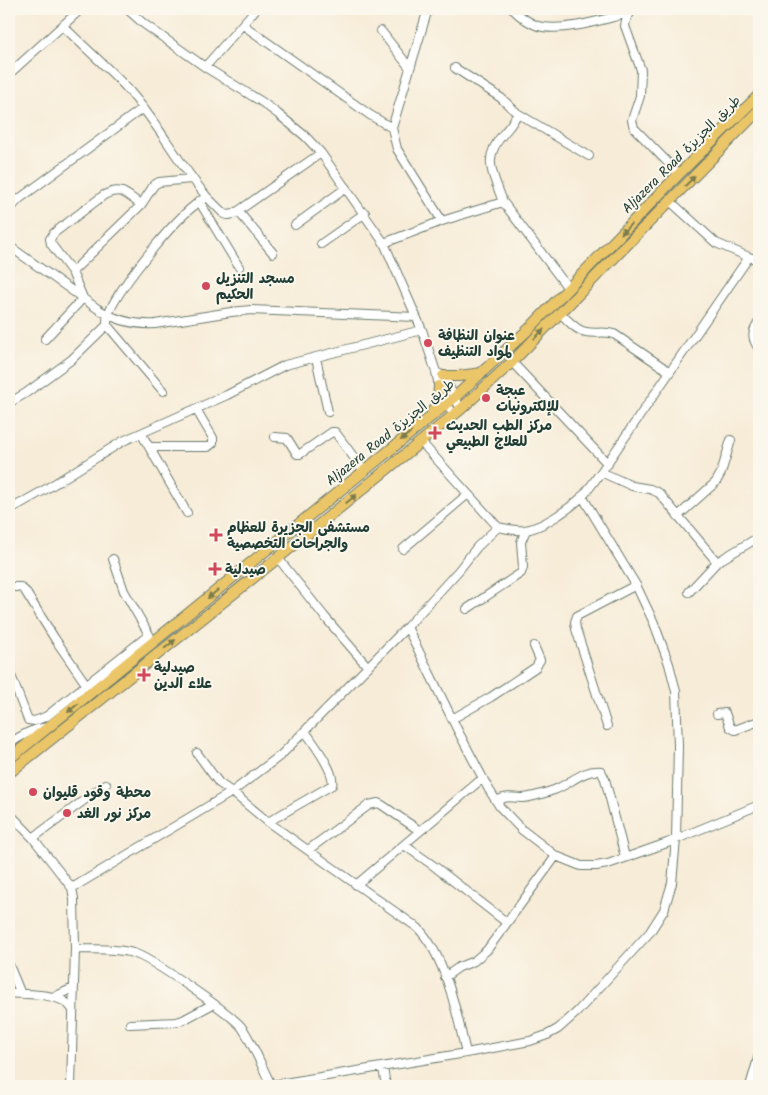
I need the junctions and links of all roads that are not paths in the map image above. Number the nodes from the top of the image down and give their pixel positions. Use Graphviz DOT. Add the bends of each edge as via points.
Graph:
graph roads {
  1 [pos="81,9"];
  2 [pos="127,9"];
  3 [pos="256,9"];
  4 [pos="428,9"];
  5 [pos="513,9"];
  6 [pos="632,11"];
  7 [pos="243,24"];
  8 [pos="63,26"];
  9 [pos="381,31"];
  10 [pos="205,67"];
  11 [pos="410,68"];
  12 [pos="455,68"];
  13 [pos="9,74"];
  14 [pos="759,95"];
  15 [pos="143,108"];
  16 [pos="759,110"];
  17 [pos="517,113"];
  18 [pos="392,128"];
  19 [pos="321,153"];
  20 [pos="589,156"];
  21 [pos="679,174"];
  22 [pos="191,179"];
  23 [pos="346,188"];
  24 [pos="203,199"];
  25 [pos="670,200"];
  26 [pos="503,202"];
  27 [pos="141,205"];
  28 [pos="9,207"];
  29 [pos="238,211"];
  30 [pos="365,213"];
  31 [pos="442,221"];
  32 [pos="295,225"];
  33 [pos="384,243"];
  34 [pos="321,244"];
  35 [pos="9,246"];
  36 [pos="273,253"];
  37 [pos="749,257"];
  38 [pos="759,260"];
  39 [pos="239,267"];
  40 [pos="72,272"];
  41 [pos="568,288"];
  42 [pos="83,298"];
  43 [pos="560,313"];
  44 [pos="107,315"];
  45 [pos="416,317"];
  46 [pos="759,322"];
  47 [pos="107,325"];
  48 [pos="422,330"];
  49 [pos="45,339"];
  50 [pos="759,349"];
  51 [pos="316,358"];
  52 [pos="512,362"];
  53 [pos="670,372"];
  54 [pos="482,373"];
  55 [pos="439,378"];
  56 [pos="163,391"];
  57 [pos="451,401"];
  58 [pos="9,403"];
  59 [pos="196,409"];
  60 [pos="328,412"];
  61 [pos="457,412"];
  62 [pos="429,418"];
  63 [pos="141,433"];
  64 [pos="275,437"];
  65 [pos="731,440"];
  66 [pos="421,442"];
  67 [pos="148,447"];
  68 [pos="608,464"];
  69 [pos="364,470"];
  70 [pos="602,472"];
  71 [pos="468,494"];
  72 [pos="582,496"];
  73 [pos="9,510"];
  74 [pos="187,513"];
  75 [pos="678,516"];
  76 [pos="498,527"];
  77 [pos="526,530"];
  78 [pos="759,537"];
  79 [pos="403,549"];
  80 [pos="278,558"];
  81 [pos="112,559"];
  82 [pos="717,562"];
  83 [pos="636,585"];
  84 [pos="9,587"];
  85 [pos="689,592"];
  86 [pos="467,609"];
  87 [pos="406,627"];
  88 [pos="151,639"];
  89 [pos="534,646"];
  90 [pos="368,667"];
  91 [pos="12,678"];
  92 [pos="90,688"];
  93 [pos="717,714"];
  94 [pos="55,715"];
  95 [pos="452,719"];
  96 [pos="759,721"];
  97 [pos="607,726"];
  98 [pos="48,727"];
  99 [pos="305,731"];
  100 [pos="9,744"];
  101 [pos="198,753"];
  102 [pos="9,759"];
  103 [pos="9,773"];
  104 [pos="483,778"];
  105 [pos="106,784"];
  106 [pos="232,792"];
  107 [pos="496,800"];
  108 [pos="759,805"];
  109 [pos="9,813"];
  110 [pos="268,822"];
  111 [pos="420,831"];
  112 [pos="34,838"];
  113 [pos="676,839"];
  114 [pos="404,844"];
  115 [pos="308,850"];
  116 [pos="556,856"];
  117 [pos="625,857"];
  118 [pos="356,886"];
  119 [pos="72,888"];
  120 [pos="506,922"];
  121 [pos="75,949"];
  122 [pos="9,966"];
  123 [pos="445,977"];
  124 [pos="73,988"];
  125 [pos="9,993"];
  126 [pos="21,994"];
  127 [pos="54,997"];
  128 [pos="213,1004"];
  129 [pos="72,1010"];
  130 [pos="130,1024"];
  131 [pos="466,1053"];
  132 [pos="759,1055"];
  133 [pos="383,1068"];
  134 [pos="269,1085"];
  135 [pos="70,1086"];
  136 [pos="386,1086"];
  137 [pos="750,1086"];
  1 -- 8 [label="street"];
  2 -- 10 [label="street"];
  3 -- 7 [label="street"];
  4 -- 11 [label="street"];
  5 -- 6 [label="street" via="541,28 568,27"];
  6 -- 21 [label="street" via="625,26 641,70 640,96 632,120 634,128"];
  7 -- 10 [label="street"];
  7 -- 18 [label="street"];
  8 -- 13 [label="street"];
  8 -- 15 [label="street"];
  9 -- 11 [label="street"];
  10 -- 19 [label="street" via="273,110"];
  11 -- 18 [label="street"];
  12 -- 17 [label="street" via="501,98"];
  14 -- 21 [label="main road, Aljazera Road طريق الجزيزة"];
  15 -- 22 [label="street"];
  15 -- 28 [label="street"];
  25 -- 16 [label="main road, Aljazera Road طريق الجزيزة, one-way"];
  17 -- 20 [label="street"];
  17 -- 26 [label="street" via="491,153 490,164"];
  18 -- 31 [label="street" via="397,149"];
  19 -- 23 [label="street"];
  19 -- 29 [label="street"];
  21 -- 41 [label="main road, Aljazera Road طريق الجزيزة, one-way"];
  22 -- 24 [label="street"];
  22 -- 27 [label="street" via="159,182"];
  23 -- 30 [label="street"];
  23 -- 32 [label="street"];
  24 -- 29 [label="street" via="224,214"];
  24 -- 39 [label="street"];
  24 -- 44 [label="street" via="146,258"];
  25 -- 37 [label="street" via="716,243"];
  25 -- 43 [label="main road, Aljazera Road طريق الجزيزة"];
  26 -- 31 [label="street"];
  26 -- 41 [label="street"];
  27 -- 40 [label="street"];
  27 -- 40 [label="street" via="120,190 113,191 54,233 51,244"];
  29 -- 36 [label="street"];
  30 -- 33 [label="street"];
  30 -- 34 [label="street"];
  31 -- 33 [label="street"];
  33 -- 45 [label="street"];
  35 -- 42 [label="street"];
  37 -- 38 [label="street"];
  37 -- 53 [label="street"];
  40 -- 42 [label="street"];
  41 -- 54 [label="main road, Aljazera Road طريق الجزيزة"];
  42 -- 44 [label="street"];
  42 -- 49 [label="street"];
  52 -- 43 [label="main road, Aljazera Road طريق الجزيزة, one-way"];
  43 -- 53 [label="street" via="585,332 614,334"];
  44 -- 45 [label="street" via="144,325 251,310"];
  44 -- 47 [label="street"];
  45 -- 48 [label="street"];
  46 -- 50 [label="street" via="753,334"];
  47 -- 56 [label="street"];
  47 -- 58 [label="street" via="71,360"];
  48 -- 51 [label="street"];
  48 -- 55 [label="street"];
  51 -- 59 [label="street" via="276,369"];
  51 -- 60 [label="street"];
  52 -- 61 [label="main road, Aljazera Road طريق الجزيزة"];
  52 -- 68 [label="street"];
  53 -- 68 [label="street"];
  54 -- 55 [label="main road"];
  54 -- 57 [label="main road, Aljazera Road طريق الجزيزة"];
  55 -- 57 [label="street"];
  55 -- 62 [label="main road" via="438,400"];
  57 -- 61 [label="street"];
  57 -- 62 [label="main road, Aljazera Road طريق الجزيزة"];
  59 -- 63 [label="street"];
  59 -- 67 [label="street" via="213,438 213,444 208,447"];
  61 -- 66 [label="main road, Aljazera Road طريق الجزيزة"];
  62 -- 69 [label="main road, Aljazera Road طريق الجزيزة, one-way"];
  63 -- 67 [label="street"];
  63 -- 73 [label="street" via="123,440"];
  64 -- 69 [label="street" via="287,438 300,454 335,432"];
  65 -- 75 [label="street" via="716,482"];
  66 -- 71 [label="street"];
  80 -- 66 [label="main road, Aljazera Road طريق الجزيزة, one-way"];
  67 -- 74 [label="street"];
  68 -- 70 [label="street"];
  69 -- 88 [label="main road, Aljazera Road طريق الجزيزة, one-way"];
  70 -- 72 [label="street"];
  70 -- 75 [label="street" via="632,486 659,493"];
  71 -- 76 [label="street"];
  71 -- 79 [label="street"];
  72 -- 77 [label="street" via="565,510"];
  72 -- 83 [label="street"];
  75 -- 82 [label="street"];
  76 -- 77 [label="street"];
  76 -- 87 [label="street"];
  77 -- 86 [label="street" via="521,542 521,573"];
  78 -- 82 [label="street"];
  80 -- 90 [label="street"];
  103 -- 80 [label="main road, Aljazera Road طريق الجزيزة, one-way"];
  81 -- 88 [label="street" via="124,591"];
  82 -- 85 [label="street"];
  83 -- 97 [label="street" via="577,616 575,622"];
  83 -- 113 [label="street" via="654,622 676,691"];
  84 -- 92 [label="street" via="25,590"];
  87 -- 90 [label="street"];
  87 -- 95 [label="street"];
  88 -- 92 [label="main road, Aljazera Road طريق الجزيزة"];
  89 -- 95 [label="street" via="540,660 536,667"];
  90 -- 99 [label="street"];
  91 -- 94 [label="street" via="28,720"];
  92 -- 94 [label="main road, Aljazera Road طريق الجزيزة"];
  93 -- 96 [label="street" via="725,713 730,727 735,730"];
  94 -- 98 [label="main road, Aljazera Road طريق الجزيزة"];
  95 -- 104 [label="street"];
  98 -- 100 [label="street" via="24,733"];
  98 -- 102 [label="main road, Aljazera Road طريق الجزيزة"];
  99 -- 106 [label="street" via="281,755"];
  99 -- 110 [label="street" via="329,769 332,785"];
  101 -- 106 [label="street" via="219,783"];
  104 -- 107 [label="street"];
  104 -- 111 [label="street"];
  105 -- 112 [label="street"];
  106 -- 110 [label="street"];
  106 -- 119 [label="street"];
  107 -- 116 [label="street" via="503,812 521,829"];
  107 -- 117 [label="street" via="554,790 583,774 601,771"];
  108 -- 113 [label="street"];
  109 -- 112 [label="street"];
  110 -- 115 [label="street"];
  111 -- 114 [label="street"];
  111 -- 115 [label="street" via="382,805 374,804"];
  112 -- 119 [label="street"];
  113 -- 117 [label="street"];
  113 -- 131 [label="street" via="672,883 664,910 650,932 577,1012 558,1030 547,1035"];
  114 -- 118 [label="street"];
  114 -- 120 [label="street"];
  115 -- 118 [label="street"];
  116 -- 117 [label="street" via="581,866 596,866"];
  116 -- 120 [label="street"];
  118 -- 123 [label="street" via="421,932 437,955"];
  119 -- 121 [label="street"];
  120 -- 123 [label="street" via="481,956"];
  121 -- 124 [label="street"];
  121 -- 128 [label="street" via="126,951 143,956"];
  122 -- 126 [label="street"];
  123 -- 131 [label="street"];
  124 -- 127 [label="street"];
  124 -- 129 [label="street"];
  125 -- 126 [label="street"];
  126 -- 127 [label="street"];
  127 -- 129 [label="street" via="67,1002"];
  128 -- 130 [label="street" via="176,1022"];
  128 -- 134 [label="street" via="243,1030"];
  129 -- 135 [label="street"];
  131 -- 133 [label="street"];
  132 -- 137 [label="street"];
  133 -- 134 [label="street"];
  133 -- 136 [label="street"];
}
